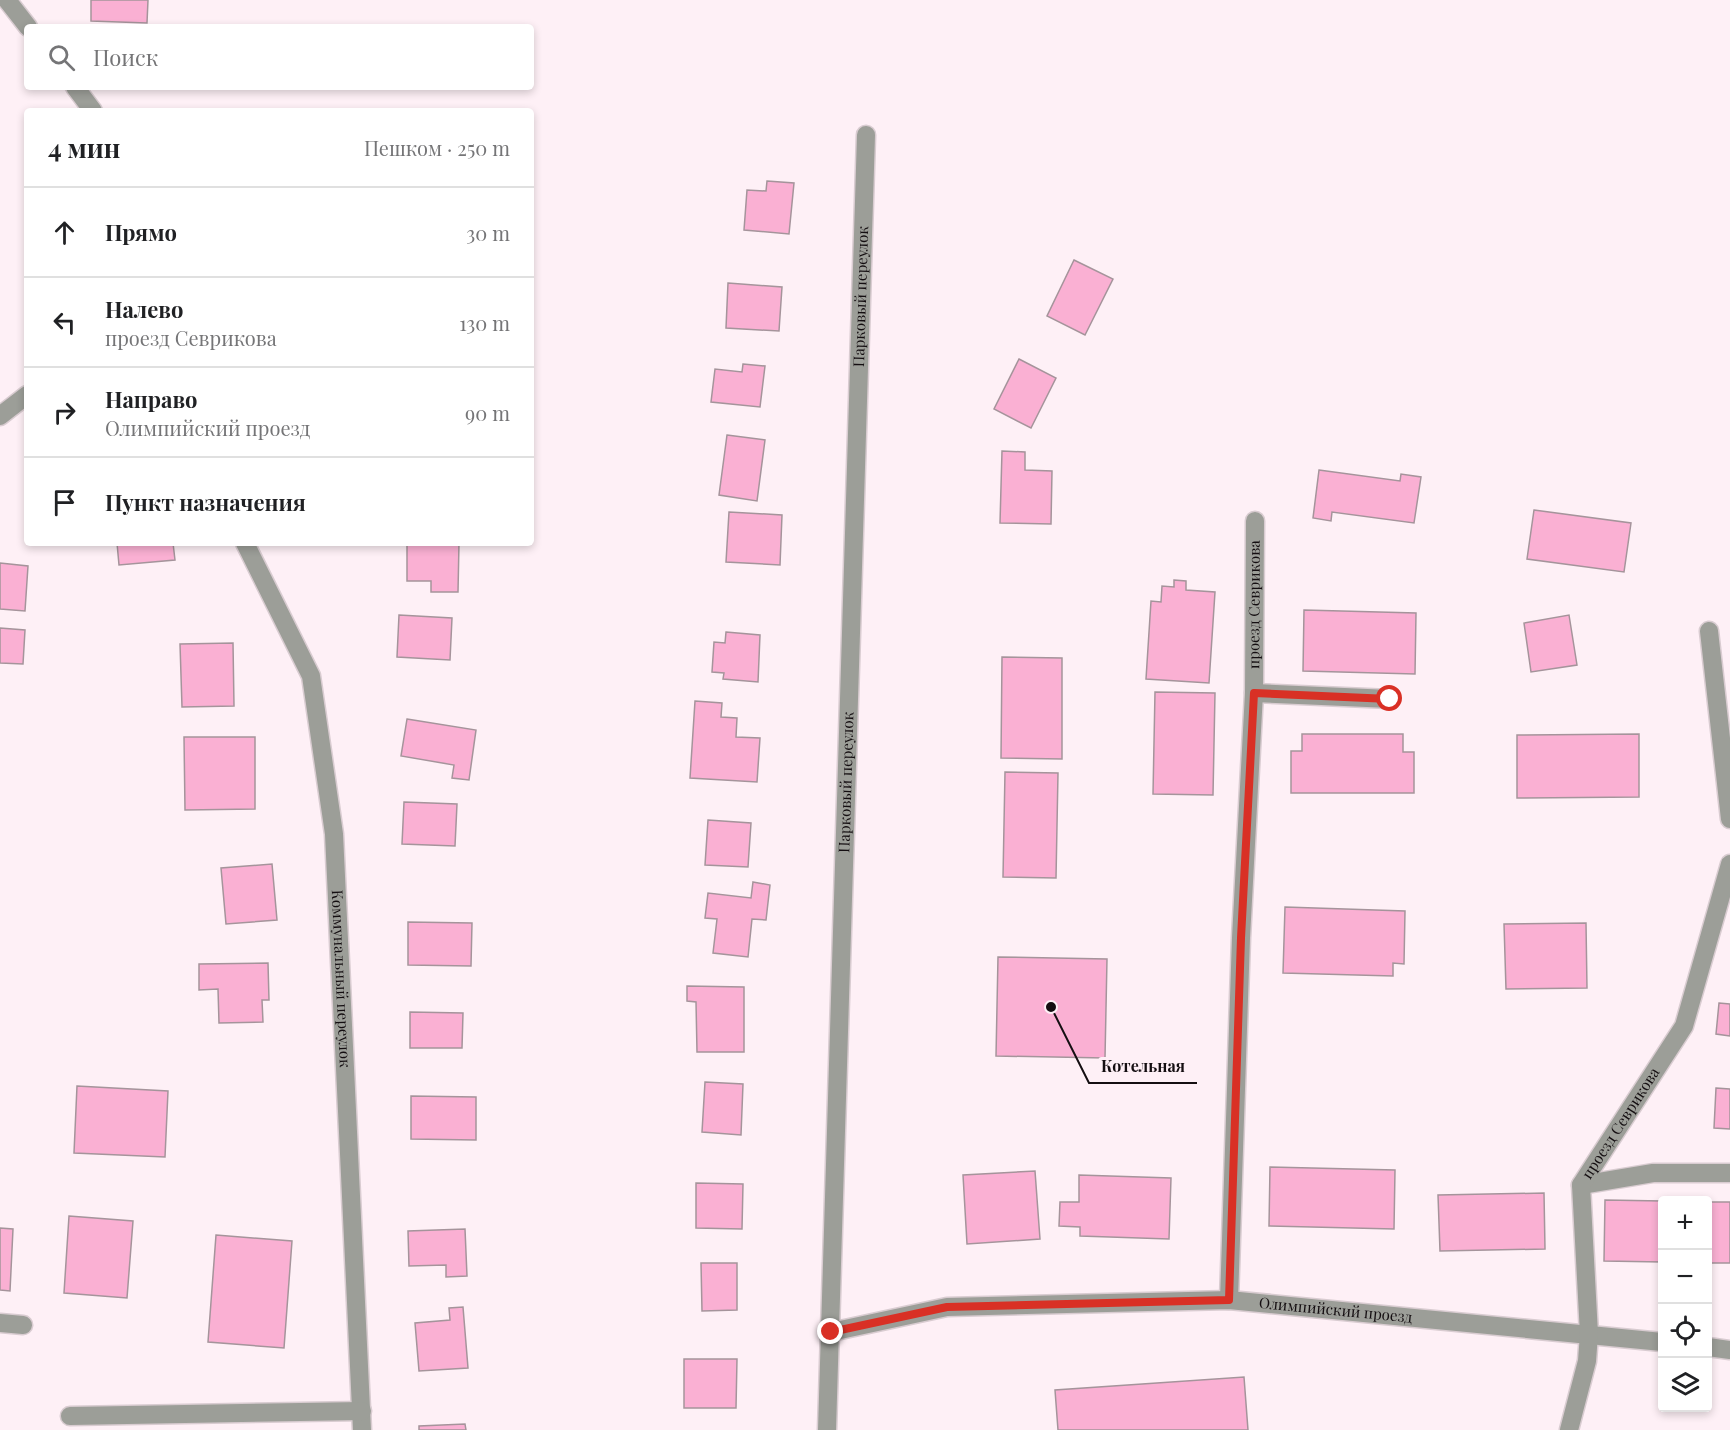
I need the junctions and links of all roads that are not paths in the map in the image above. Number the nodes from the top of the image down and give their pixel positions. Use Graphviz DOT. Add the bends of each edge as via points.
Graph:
graph roads {
  1 [pos="7,0"];
  2 [pos="26,24"];
  3 [pos="77,90"];
  4 [pos="91,108"];
  5 [pos="866,135"];
  6 [pos="24,397"];
  7 [pos="0,416"];
  8 [pos="1255,521"];
  9 [pos="246,546"];
  10 [pos="1709,631"];
  11 [pos="1254,693"];
  12 [pos="1390,699"];
  13 [pos="1730,819"];
  14 [pos="1730,864"];
  15 [pos="1730,1173"];
  16 [pos="1581,1185"];
  17 [pos="1229,1300"];
  18 [pos="0,1323"];
  19 [pos="23,1324"];
  20 [pos="831,1332"];
  21 [pos="1589,1335"];
  22 [pos="1658,1342"];
  23 [pos="1712,1348"];
  24 [pos="1730,1350"];
  25 [pos="362,1411"];
  26 [pos="70,1416"];
  27 [pos="362,1430"];
  28 [pos="827,1430"];
  29 [pos="1569,1430"];
  1 -- 2 [label="street"];
  3 -- 4 [label="street"];
  5 -- 20 [label="street, Парковый переулок"];
  6 -- 7 [label="street"];
  8 -- 11 [label="street, проезд Севрикова"];
  9 -- 25 [label="street, Коммунальный переулок" via="311,676 334,834"];
  10 -- 13 [label="street"];
  11 -- 12 [label="street"];
  11 -- 17 [label="street, проезд Севрикова"];
  14 -- 16 [label="street, проезд Севрикова" via="1684,1026"];
  15 -- 16 [label="street" via="1653,1173"];
  16 -- 21 [label="street, проезд Севрикова"];
  17 -- 20 [label="street, Олимпийский проезд" via="947,1307"];
  17 -- 21 [label="street, Олимпийский проезд"];
  18 -- 19 [label="street"];
  20 -- 28 [label="street, Парковый переулок"];
  21 -- 22 [label="street, Олимпийский проезд"];
  21 -- 29 [label="street, проезд Севрикова" via="1587,1361"];
  23 -- 24 [label="street"];
  25 -- 26 [label="street"];
  25 -- 27 [label="street, Коммунальный переулок"];
}
